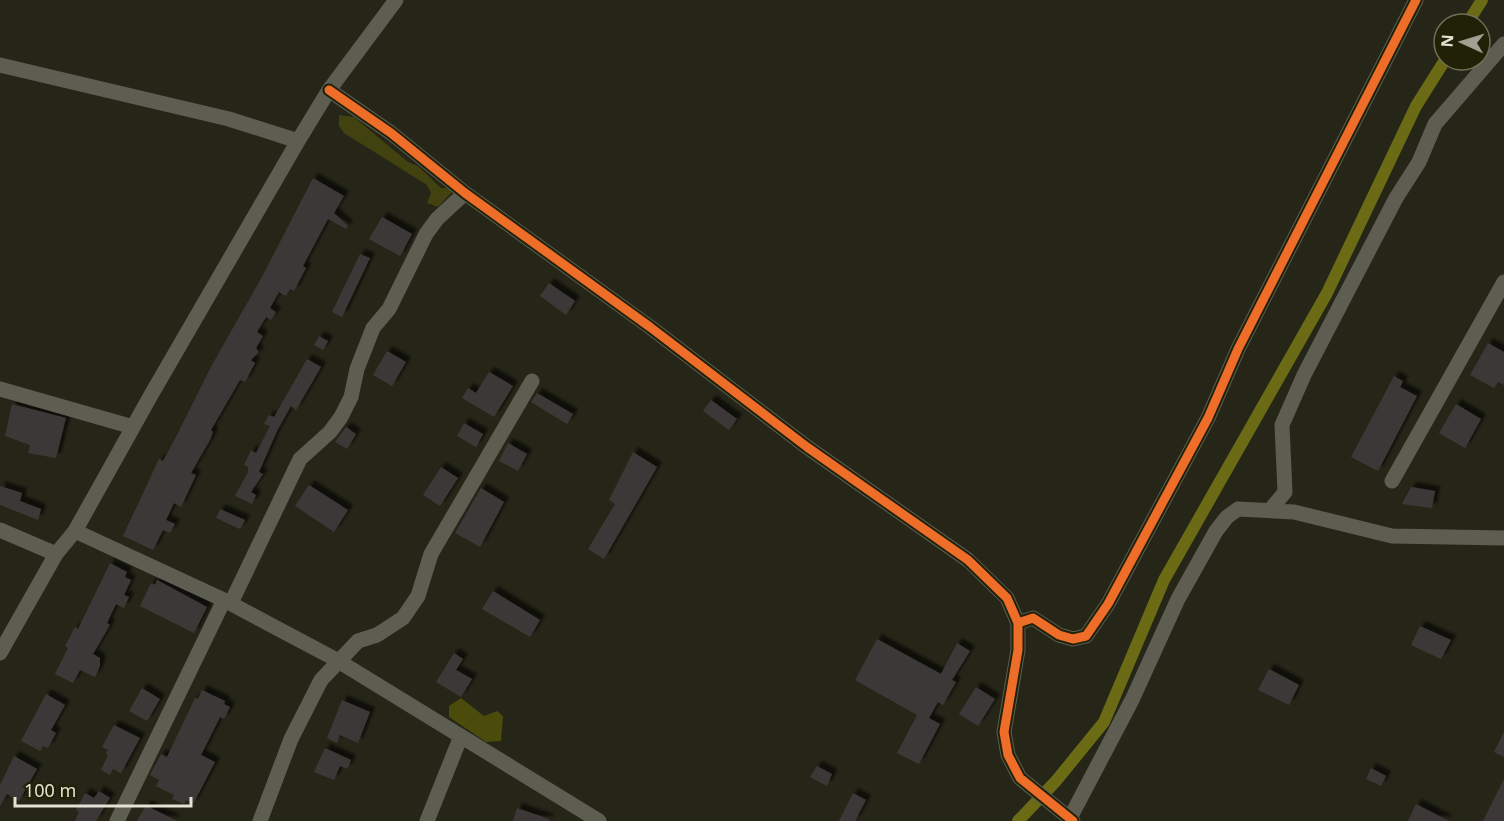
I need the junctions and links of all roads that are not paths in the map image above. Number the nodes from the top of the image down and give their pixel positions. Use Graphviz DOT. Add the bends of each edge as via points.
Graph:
graph roads {
  1 [pos="396,0"];
  2 [pos="1416,0"];
  3 [pos="1504,44"];
  4 [pos="0,65"];
  5 [pos="329,90"];
  6 [pos="298,141"];
  7 [pos="465,193"];
  8 [pos="1504,282"];
  9 [pos="532,381"];
  10 [pos="0,389"];
  11 [pos="133,427"];
  12 [pos="1392,481"];
  13 [pos="1271,509"];
  14 [pos="0,530"];
  15 [pos="75,531"];
  16 [pos="1504,538"];
  17 [pos="56,554"];
  18 [pos="227,602"];
  19 [pos="1018,623"];
  20 [pos="0,653"];
  21 [pos="339,661"];
  22 [pos="461,736"];
  23 [pos="1068,817"];
  24 [pos="117,821"];
  25 [pos="260,821"];
  26 [pos="427,821"];
  27 [pos="599,821"];
  1 -- 5 [label="street"];
  2 -- 19 [label="street" via="1238,349 1208,418 1108,604 1086,636 1073,639 1033,618"];
  3 -- 13 [label="street" via="1435,124 1419,162 1396,198 1304,375 1282,425 1285,492"];
  4 -- 6 [label="street" via="229,119"];
  5 -- 6 [label="street"];
  5 -- 7 [label="street" via="392,133"];
  6 -- 11 [label="street"];
  7 -- 18 [label="street" via="426,234 389,309 373,328 341,417 300,459"];
  7 -- 19 [label="street" via="807,447 968,560 1007,598"];
  8 -- 12 [label="street"];
  9 -- 21 [label="street" via="431,554 418,596 403,618 377,635 358,641"];
  10 -- 11 [label="street"];
  11 -- 15 [label="street"];
  13 -- 16 [label="street" via="1315,515 1392,536"];
  13 -- 23 [label="street" via="1238,509 1216,531 1178,598 1132,700"];
  14 -- 17 [label="street"];
  15 -- 17 [label="street"];
  15 -- 18 [label="street"];
  17 -- 20 [label="street"];
  18 -- 21 [label="street"];
  18 -- 24 [label="street"];
  19 -- 23 [label="street" via="1018,650 1004,732 1008,755 1020,778"];
  21 -- 22 [label="street"];
  21 -- 25 [label="street" via="321,680 303,713"];
  22 -- 26 [label="street"];
  22 -- 27 [label="street"];
}
